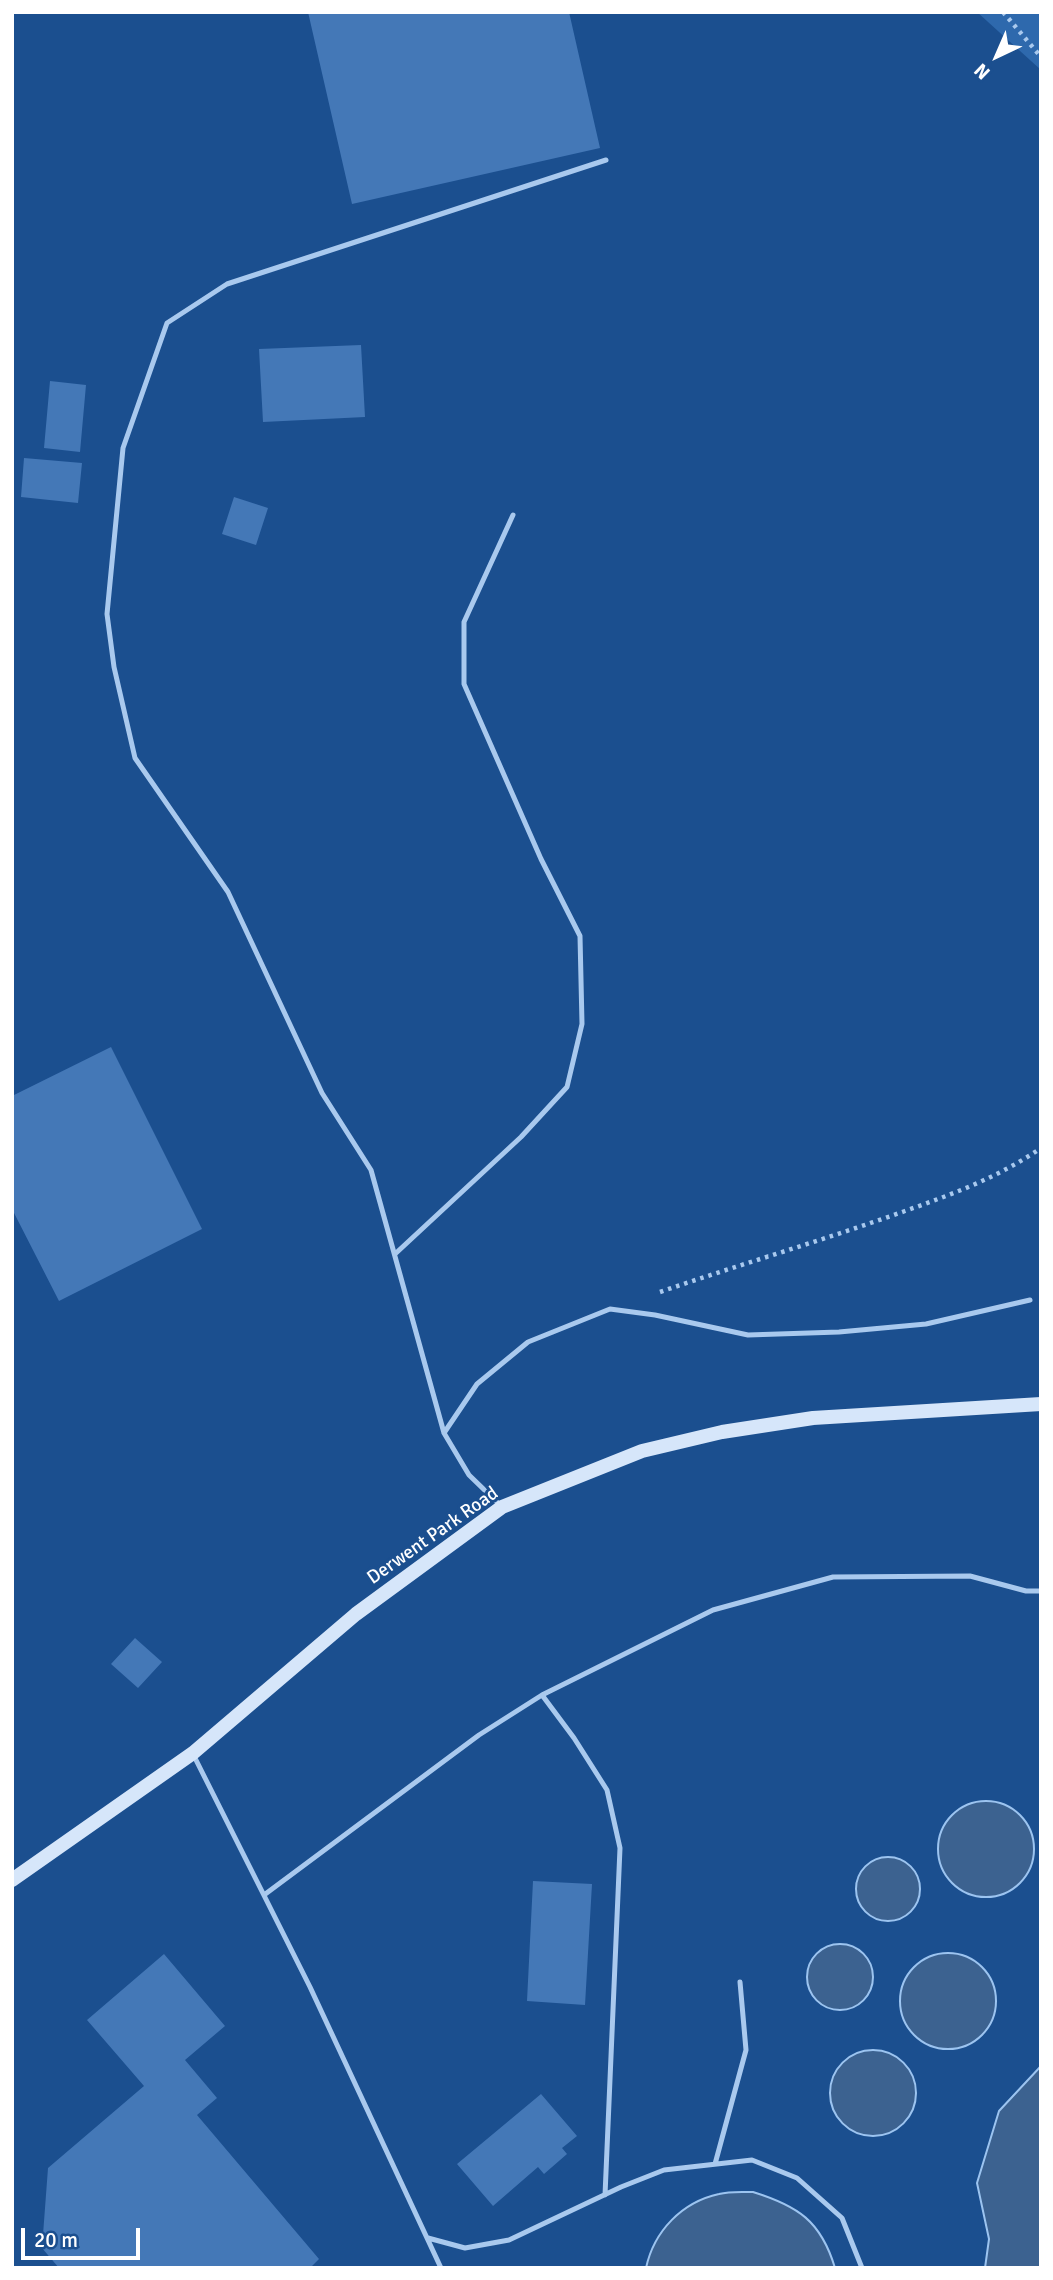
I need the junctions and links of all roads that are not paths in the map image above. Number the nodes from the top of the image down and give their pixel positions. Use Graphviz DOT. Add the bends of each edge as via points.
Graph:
graph roads {
  1 [pos="606,160"];
  2 [pos="513,515"];
  3 [pos="395,1254"];
  4 [pos="1030,1300"];
  5 [pos="1041,1405"];
  6 [pos="444,1433"];
  7 [pos="502,1507"];
  8 [pos="1041,1591"];
  9 [pos="542,1695"];
  10 [pos="193,1753"];
  11 [pos="12,1880"];
  12 [pos="264,1895"];
  13 [pos="740,1982"];
  14 [pos="715,2164"];
  15 [pos="605,2195"];
  16 [pos="428,2238"];
  17 [pos="441,2268"];
  18 [pos="862,2268"];
  1 -- 3 [label="lane" via="227,284 167,323 124,448 107,614 135,758 228,892 322,1093 371,1170"];
  2 -- 3 [label="lane" via="464,622 464,684 580,936 582,1024 567,1087 522,1137"];
  3 -- 6 [label="lane"];
  4 -- 6 [label="lane" via="926,1324 748,1335 610,1309 528,1342 477,1384"];
  5 -- 7 [label="street, Derwent Park Road" via="813,1418 722,1432 642,1451"];
  6 -- 7 [label="lane" via="469,1475"];
  7 -- 10 [label="street, Derwent Park Road" via="356,1614"];
  8 -- 9 [label="lane" via="970,1576 833,1577 713,1610"];
  9 -- 12 [label="lane" via="479,1735"];
  9 -- 15 [label="lane" via="607,1790 620,1848"];
  10 -- 11 [label="street, Derwent Park Road"];
  10 -- 12 [label="lane"];
  12 -- 16 [label="lane"];
  13 -- 14 [label="lane" via="746,2050"];
  14 -- 15 [label="lane" via="664,2170"];
  14 -- 18 [label="lane" via="752,2160 797,2178 842,2218"];
  15 -- 16 [label="lane" via="509,2240 465,2248"];
  16 -- 17 [label="lane"];
}
